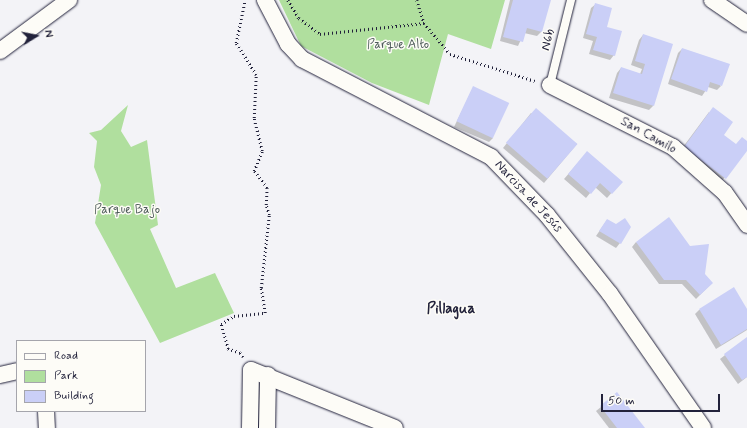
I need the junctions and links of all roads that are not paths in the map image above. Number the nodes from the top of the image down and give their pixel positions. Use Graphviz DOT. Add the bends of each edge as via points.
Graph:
graph roads {
  1 [pos="70,0"];
  2 [pos="265,0"];
  3 [pos="571,0"];
  4 [pos="712,0"];
  5 [pos="747,24"];
  6 [pos="0,51"];
  7 [pos="550,85"];
  8 [pos="747,225"];
  9 [pos="16,371"];
  10 [pos="0,375"];
  11 [pos="268,375"];
  12 [pos="46,412"];
  13 [pos="47,428"];
  14 [pos="250,428"];
  15 [pos="267,428"];
  16 [pos="395,428"];
  17 [pos="703,428"];
  1 -- 6 [label="street"];
  2 -- 17 [label="street, Narcisa de Jesús" via="288,44 302,59 491,157 547,215 610,294"];
  3 -- 7 [label="lane, N6b"];
  4 -- 5 [label="street"];
  7 -- 8 [label="street, San Camilo" via="674,147 725,193"];
  9 -- 10 [label="street"];
  11 -- 14 [label="street" via="251,370"];
  11 -- 15 [label="street"];
  11 -- 16 [label="street"];
  12 -- 13 [label="street"];
}
